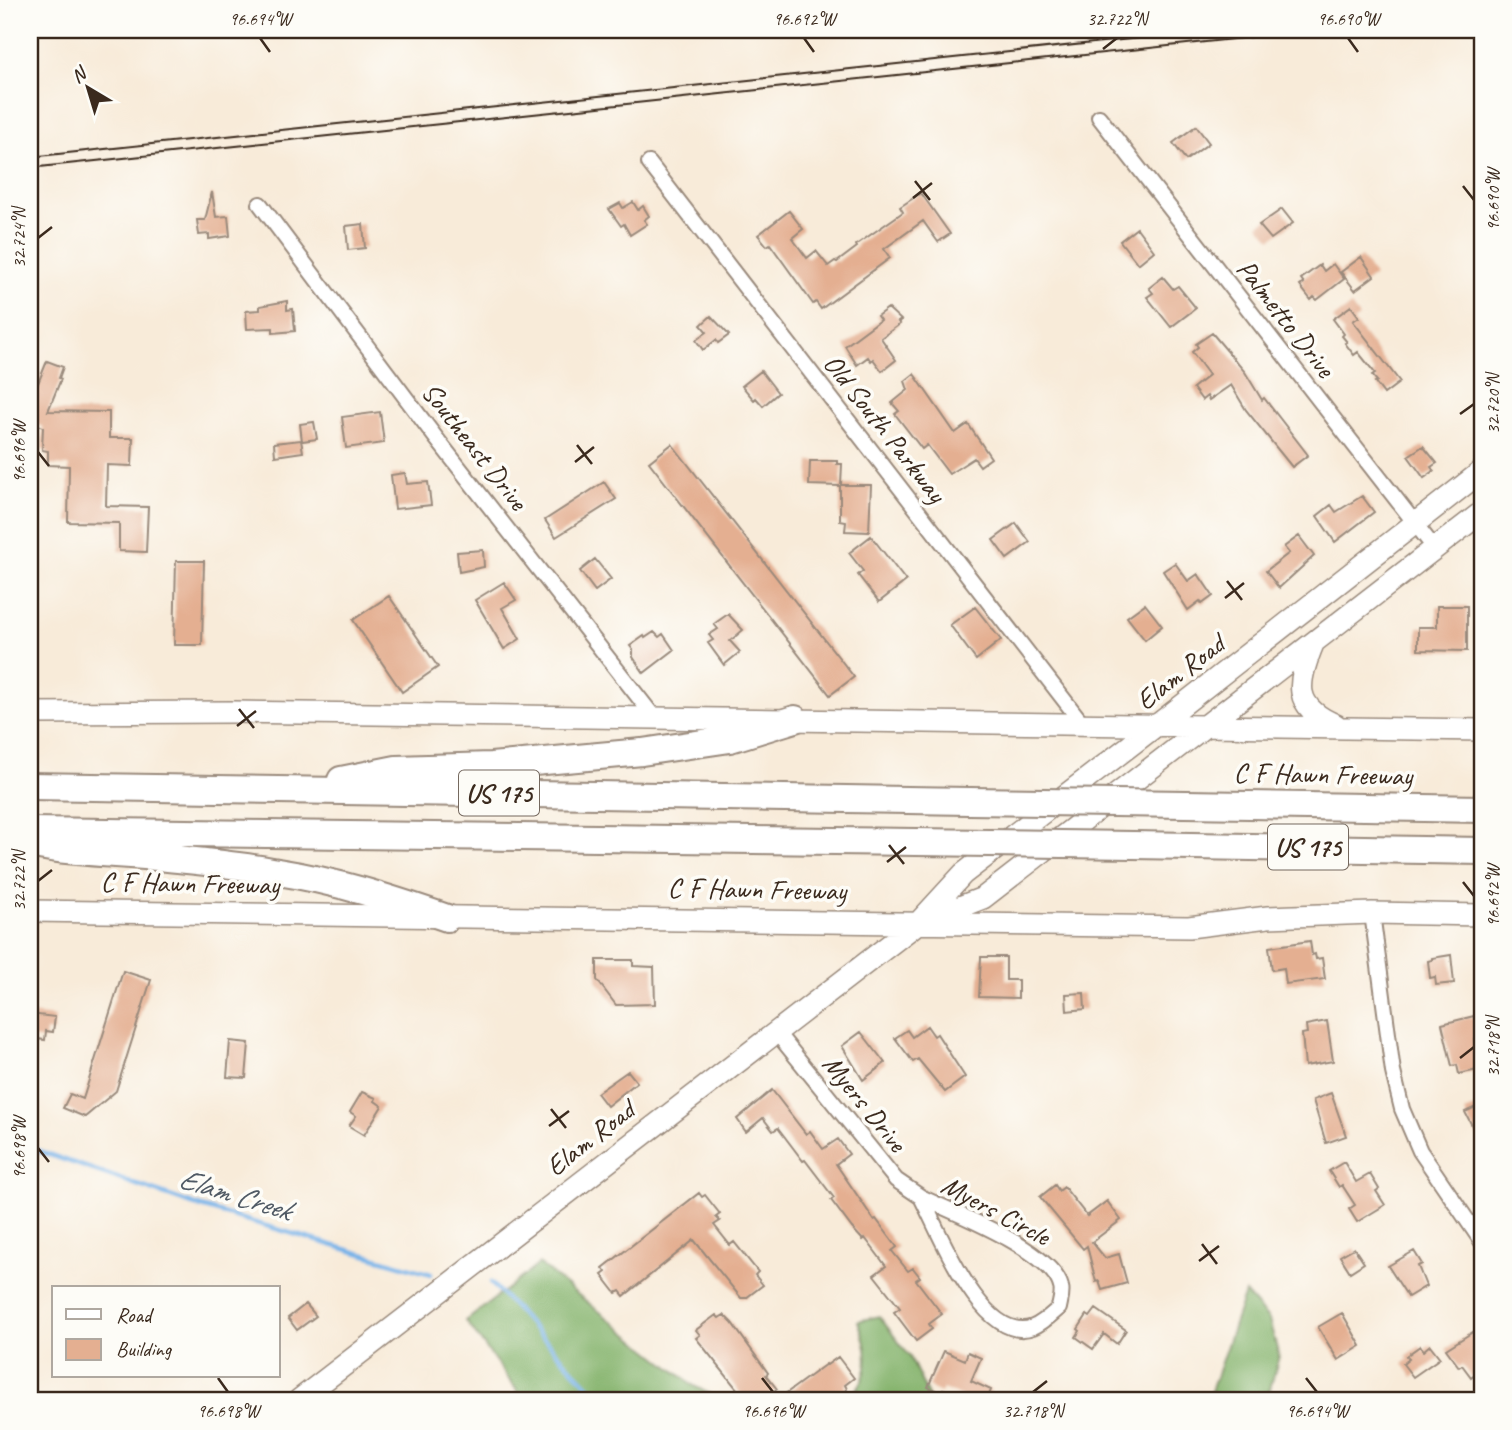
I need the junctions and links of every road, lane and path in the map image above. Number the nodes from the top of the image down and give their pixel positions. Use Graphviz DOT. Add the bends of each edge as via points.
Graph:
graph roads {
  1 [pos="1099,117"];
  2 [pos="649,163"];
  3 [pos="260,204"];
  4 [pos="1482,471"];
  5 [pos="1482,512"];
  6 [pos="1414,524"];
  7 [pos="1435,549"];
  8 [pos="1313,644"];
  9 [pos="30,713"];
  10 [pos="654,717"];
  11 [pos="795,719"];
  12 [pos="1082,723"];
  13 [pos="1157,725"];
  14 [pos="1208,726"];
  15 [pos="1342,727"];
  16 [pos="1482,730"];
  17 [pos="30,786"];
  18 [pos="290,790"];
  19 [pos="1482,808"];
  20 [pos="30,831"];
  21 [pos="30,844"];
  22 [pos="1482,851"];
  23 [pos="30,912"];
  24 [pos="1372,913"];
  25 [pos="1482,915"];
  26 [pos="447,918"];
  27 [pos="918,923"];
  28 [pos="776,1034"];
  29 [pos="921,1197"];
  30 [pos="1482,1242"];
  31 [pos="299,1400"];
  1 -- 6 [label="street, Palmetto Drive"];
  2 -- 12 [label="street, Old South Parkway"];
  3 -- 10 [label="street, Southeast Drive"];
  4 -- 6 [label="main road, Elam Road"];
  5 -- 7 [label="main road, Elam Road"];
  6 -- 7 [label="street, Palmetto Drive"];
  6 -- 13 [label="main road, Elam Road"];
  7 -- 8 [label="main road, Elam Road"];
  8 -- 14 [label="main road, Elam Road"];
  8 -- 15 [label="main road" via="1301,673 1304,698 1319,718"];
  9 -- 10 [label="main road, C F Hawn Freeway"];
  10 -- 11 [label="main road, C F Hawn Freeway"];
  11 -- 12 [label="main road, C F Hawn Freeway"];
  11 -- 18 [label="highway" via="730,738 655,750 491,766 396,769"];
  12 -- 13 [label="main road, C F Hawn Freeway"];
  13 -- 14 [label="main road, C F Hawn Freeway"];
  13 -- 27 [label="main road, Elam Road" via="962,874"];
  14 -- 15 [label="main road, C F Hawn Freeway"];
  14 -- 27 [label="main road, Elam Road" via="983,898"];
  15 -- 16 [label="main road, C F Hawn Freeway"];
  17 -- 18 [label="highway, C F Hawn Freeway / US 175"];
  18 -- 19 [label="highway, C F Hawn Freeway / US 175, bridge"];
  20 -- 22 [label="highway, C F Hawn Freeway / US 175, bridge"];
  21 -- 26 [label="highway" via="278,872 347,886"];
  23 -- 26 [label="main road, C F Hawn Freeway"];
  24 -- 25 [label="main road, C F Hawn Freeway"];
  24 -- 27 [label="main road, C F Hawn Freeway" via="1268,917 1189,927"];
  24 -- 30 [label="street" via="1402,1109 1420,1151"];
  26 -- 27 [label="main road, C F Hawn Freeway"];
  27 -- 28 [label="main road, Elam Road"];
  28 -- 29 [label="street, Myers Drive" via="896,1180"];
  28 -- 31 [label="main road, Elam Road"];
  29 -- 29 [label="street, Myers Circle" via="1013,1241 1050,1267 1062,1287 1059,1308 1032,1328 1006,1325 989,1315 963,1279"];
}
